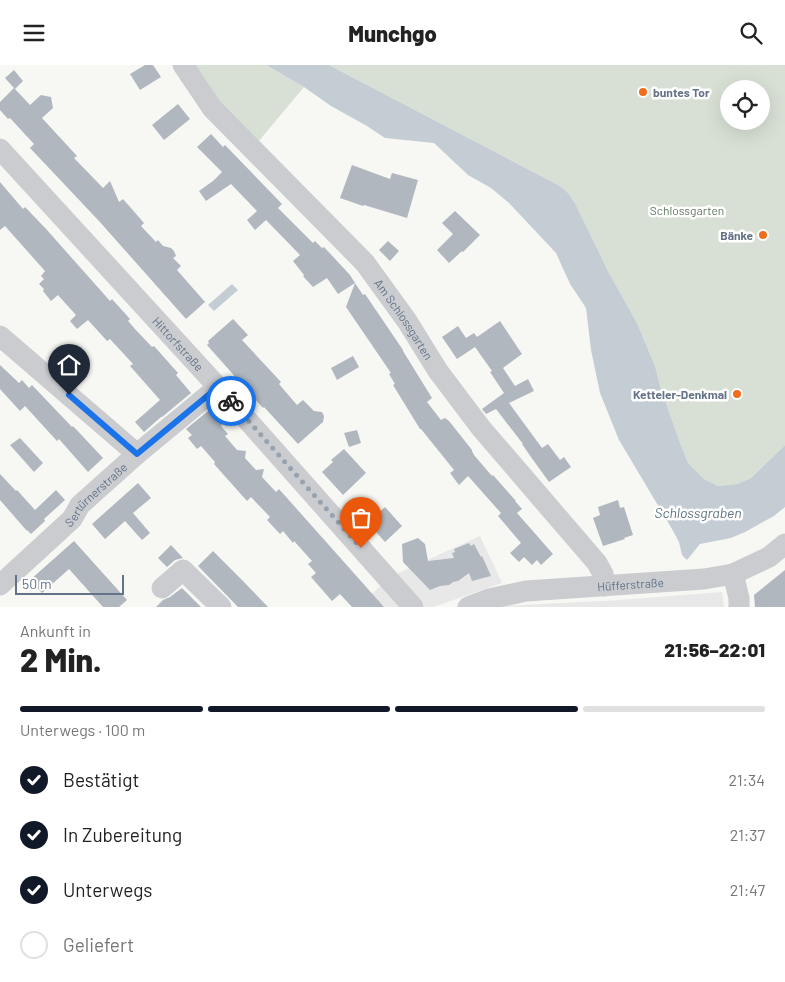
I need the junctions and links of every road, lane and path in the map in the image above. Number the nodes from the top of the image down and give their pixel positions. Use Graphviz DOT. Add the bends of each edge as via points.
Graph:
graph roads {
  1 [pos="183,65"];
  2 [pos="0,149"];
  3 [pos="0,336"];
  4 [pos="218,387"];
  5 [pos="137,454"];
  6 [pos="785,544"];
  7 [pos="733,574"];
  8 [pos="0,585"];
  9 [pos="605,586"];
  10 [pos="162,588"];
  11 [pos="221,607"];
  12 [pos="413,607"];
  13 [pos="468,607"];
  14 [pos="739,607"];
  1 -- 9 [label="street, Am Schlossgarten" via="212,108 365,263 481,428 597,563"];
  2 -- 4 [label="street, Hittorfstraße"];
  3 -- 5 [label="street"];
  4 -- 5 [label="street, Sertürnerstraße"];
  4 -- 12 [label="street, Hittorfstraße"];
  5 -- 8 [label="street, Sertürnerstraße" via="80,505 72,519"];
  6 -- 7 [label="street, Hüfferstraße" via="769,557"];
  7 -- 9 [label="street, Hüfferstraße"];
  7 -- 14 [label="street"];
  9 -- 13 [label="street, Hüfferstraße" via="526,591"];
  10 -- 11 [label="street" via="183,570"];
}
